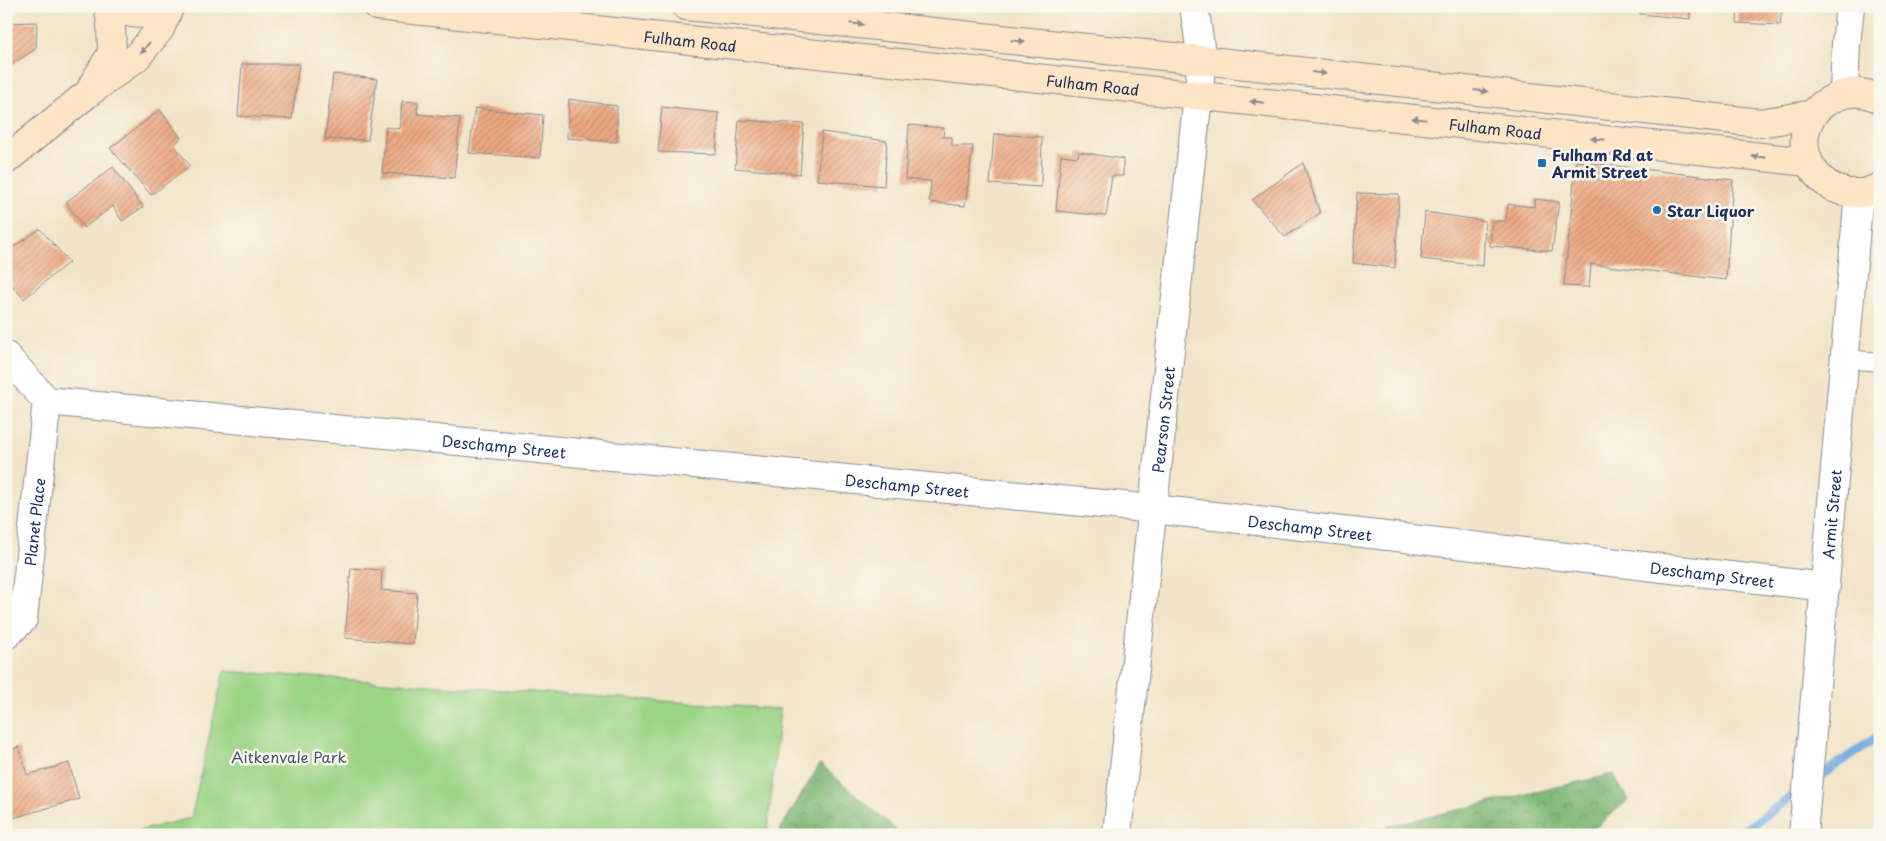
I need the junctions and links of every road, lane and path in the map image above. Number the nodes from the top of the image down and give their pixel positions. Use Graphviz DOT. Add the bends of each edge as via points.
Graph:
graph roads {
  1 [pos="108,6"];
  2 [pos="116,6"];
  3 [pos="169,6"];
  4 [pos="686,6"];
  5 [pos="1194,6"];
  6 [pos="1850,6"];
  7 [pos="392,7"];
  8 [pos="1202,60"];
  9 [pos="1844,93"];
  10 [pos="87,94"];
  11 [pos="1198,95"];
  12 [pos="1880,99"];
  13 [pos="1813,114"];
  14 [pos="6,160"];
  15 [pos="1808,162"];
  16 [pos="1870,190"];
  17 [pos="6,356"];
  18 [pos="1845,359"];
  19 [pos="1880,362"];
  20 [pos="47,401"];
  21 [pos="1154,509"];
  22 [pos="1826,587"];
  23 [pos="6,634"];
  24 [pos="1117,832"];
  25 [pos="1803,835"];
  1 -- 10 [label="street" via="112,53"];
  2 -- 3 [label="street" via="140,15 156,13"];
  3 -- 10 [label="street, one-way" via="160,29 136,58"];
  4 -- 8 [label="street, one-way"];
  5 -- 8 [label="street, Pearson Street"];
  6 -- 9 [label="street"];
  7 -- 11 [label="street, Fulham Road"];
  8 -- 11 [label="street, Pearson Street"];
  8 -- 13 [label="street, one-way" via="1760,124"];
  9 -- 12 [label="street" via="1871,94"];
  9 -- 13 [label="street" via="1828,100"];
  10 -- 14 [label="street"];
  15 -- 11 [label="street, Fulham Road, one-way"];
  11 -- 21 [label="street, Pearson Street"];
  13 -- 15 [label="street" via="1806,129 1804,146"];
  15 -- 16 [label="street" via="1826,184 1842,192"];
  16 -- 18 [label="street, Armit Street"];
  17 -- 20 [label="street"];
  18 -- 19 [label="lane"];
  18 -- 22 [label="street, Armit Street"];
  20 -- 21 [label="street, Deschamp Street"];
  20 -- 23 [label="street, Planet Place" via="23,619"];
  21 -- 22 [label="street, Deschamp Street"];
  21 -- 24 [label="street, Pearson Street"];
  22 -- 25 [label="street, Armit Street"];
}
